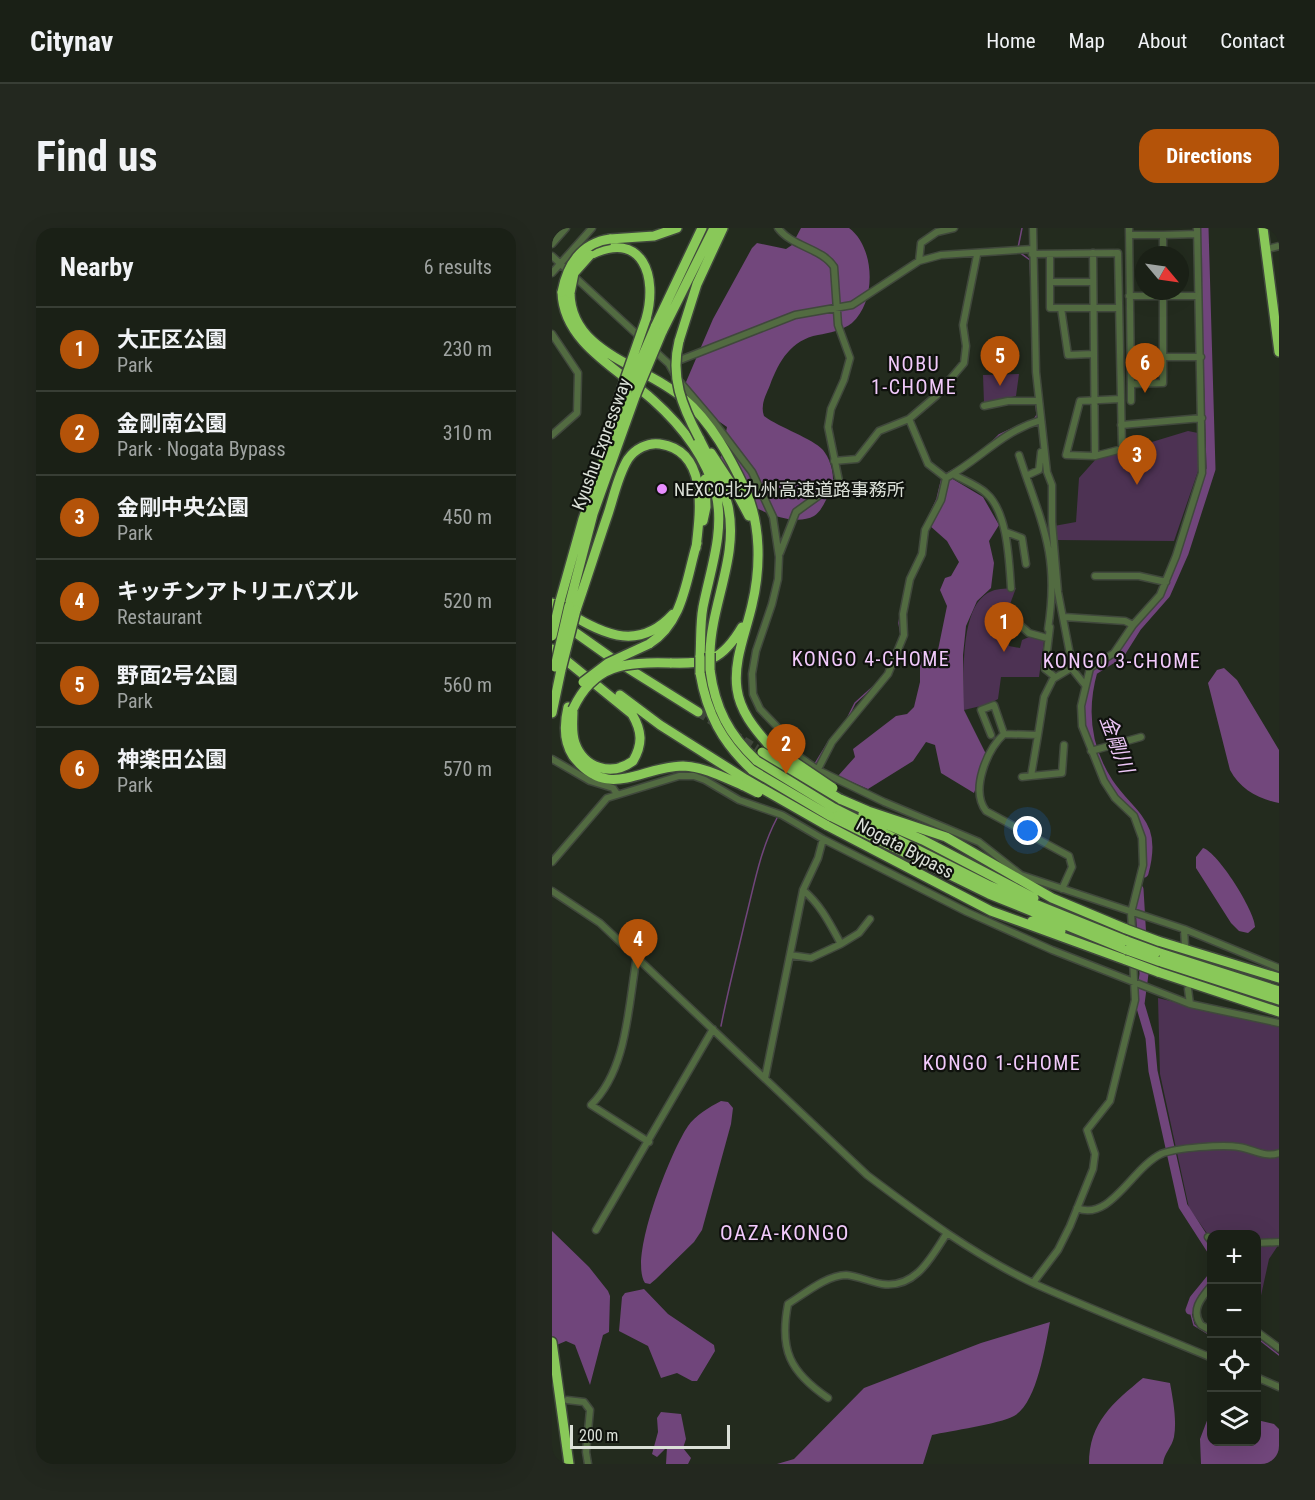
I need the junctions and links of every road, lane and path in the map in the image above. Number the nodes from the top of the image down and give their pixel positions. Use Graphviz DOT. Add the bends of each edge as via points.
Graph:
graph roads {
  1 [pos="566,228"];
  2 [pos="592,228"];
  3 [pos="677,228"];
  4 [pos="702,228"];
  5 [pos="714,228"];
  6 [pos="723,228"];
  7 [pos="778,228"];
  8 [pos="954,228"];
  9 [pos="1033,228"];
  10 [pos="1263,228"];
  11 [pos="1197,231"];
  12 [pos="1129,232"];
  13 [pos="1163,235"];
  14 [pos="552,244"];
  15 [pos="1163,246"];
  16 [pos="1279,246"];
  17 [pos="1268,249"];
  18 [pos="1033,252"];
  19 [pos="1050,254"];
  20 [pos="1093,254"];
  21 [pos="977,255"];
  22 [pos="552,256"];
  23 [pos="919,261"];
  24 [pos="560,263"];
  25 [pos="552,273"];
  26 [pos="1050,282"];
  27 [pos="1093,282"];
  28 [pos="566,292"];
  29 [pos="1189,295"];
  30 [pos="1130,296"];
  31 [pos="1135,296"];
  32 [pos="1198,296"];
  33 [pos="1163,300"];
  34 [pos="1061,308"];
  35 [pos="1092,308"];
  36 [pos="1118,308"];
  37 [pos="839,309"];
  38 [pos="1277,315"];
  39 [pos="658,329"];
  40 [pos="552,334"];
  41 [pos="1279,352"];
  42 [pos="1093,354"];
  43 [pos="1163,357"];
  44 [pos="1201,357"];
  45 [pos="669,364"];
  46 [pos="1131,384"];
  47 [pos="630,389"];
  48 [pos="1120,399"];
  49 [pos="1094,400"];
  50 [pos="1039,401"];
  51 [pos="1131,401"];
  52 [pos="984,406"];
  53 [pos="1202,418"];
  54 [pos="909,419"];
  55 [pos="1041,420"];
  56 [pos="677,424"];
  57 [pos="1121,425"];
  58 [pos="552,435"];
  59 [pos="699,438"];
  60 [pos="1044,443"];
  61 [pos="1019,455"];
  62 [pos="1095,456"];
  63 [pos="834,460"];
  64 [pos="949,476"];
  65 [pos="1026,476"];
  66 [pos="1006,532"];
  67 [pos="756,538"];
  68 [pos="696,548"];
  69 [pos="779,556"];
  70 [pos="1026,564"];
  71 [pos="1095,576"];
  72 [pos="1166,582"];
  73 [pos="1011,588"];
  74 [pos="1058,592"];
  75 [pos="681,602"];
  76 [pos="753,603"];
  77 [pos="564,605"];
  78 [pos="552,616"];
  79 [pos="1064,617"];
  80 [pos="1133,625"];
  81 [pos="1021,626"];
  82 [pos="1048,629"];
  83 [pos="552,636"];
  84 [pos="1047,638"];
  85 [pos="552,641"];
  86 [pos="552,649"];
  87 [pos="558,668"];
  88 [pos="1090,668"];
  89 [pos="1073,669"];
  90 [pos="705,671"];
  91 [pos="1055,677"];
  92 [pos="552,683"];
  93 [pos="1085,685"];
  94 [pos="571,708"];
  95 [pos="698,712"];
  96 [pos="552,713"];
  97 [pos="1004,734"];
  98 [pos="991,735"];
  99 [pos="1038,735"];
  100 [pos="1141,736"];
  101 [pos="788,740"];
  102 [pos="1064,744"];
  103 [pos="760,751"];
  104 [pos="1091,751"];
  105 [pos="552,759"];
  106 [pos="818,770"];
  107 [pos="1031,776"];
  108 [pos="1022,777"];
  109 [pos="746,783"];
  110 [pos="616,794"];
  111 [pos="843,798"];
  112 [pos="753,803"];
  113 [pos="830,817"];
  114 [pos="791,819"];
  115 [pos="823,839"];
  116 [pos="987,848"];
  117 [pos="982,858"];
  118 [pos="552,862"];
  119 [pos="901,864"];
  120 [pos="1062,889"];
  121 [pos="803,890"];
  122 [pos="552,891"];
  123 [pos="987,910"];
  124 [pos="1131,913"];
  125 [pos="870,919"];
  126 [pos="983,919"];
  127 [pos="1184,929"];
  128 [pos="1107,938"];
  129 [pos="841,944"];
  130 [pos="1185,945"];
  131 [pos="790,955"];
  132 [pos="637,956"];
  133 [pos="1158,957"];
  134 [pos="1279,968"];
  135 [pos="1279,978"];
  136 [pos="1134,981"];
  137 [pos="1188,988"];
  138 [pos="1279,991"];
  139 [pos="1279,1000"];
  140 [pos="1190,1004"];
  141 [pos="1279,1012"];
  142 [pos="1279,1023"];
  143 [pos="713,1029"];
  144 [pos="765,1078"];
  145 [pos="649,1142"];
  146 [pos="1279,1153"];
  147 [pos="1077,1208"];
  148 [pos="596,1230"];
  149 [pos="947,1233"];
  150 [pos="1279,1242"];
  151 [pos="1261,1243"];
  152 [pos="1034,1283"];
  153 [pos="1207,1291"];
  154 [pos="1207,1328"];
  155 [pos="1261,1334"];
  156 [pos="552,1342"];
  157 [pos="1279,1348"];
  158 [pos="1207,1356"];
  159 [pos="1261,1379"];
  160 [pos="1279,1387"];
  161 [pos="828,1398"];
  162 [pos="567,1400"];
  163 [pos="569,1464"];
  164 [pos="588,1464"];
  1 -- 14 [label="street"];
  2 -- 24 [label="street"];
  3 -- 28 [label="highway, bridge" via="654,236 596,243 576,257 569,268"];
  4 -- 39 [label="highway, Kyushu Expressway"];
  5 -- 39 [label="highway, Kyushu Expressway"];
  6 -- 59 [label="highway, bridge" via="697,284 675,364 678,392"];
  7 -- 37 [label="street" via="831,263 836,272"];
  8 -- 23 [label="street" via="937,232 921,243"];
  9 -- 18 [label="street"];
  10 -- 17 [label="highway"];
  11 -- 13 [label="street"];
  11 -- 32 [label="street"];
  12 -- 13 [label="street"];
  12 -- 30 [label="street"];
  13 -- 15 [label="street"];
  16 -- 17 [label="street"];
  17 -- 38 [label="highway"];
  18 -- 19 [label="street"];
  18 -- 21 [label="street"];
  18 -- 50 [label="street"];
  19 -- 20 [label="street"];
  19 -- 26 [label="street"];
  20 -- 27 [label="street"];
  20 -- 36 [label="street" via="1118,253"];
  21 -- 23 [label="street" via="941,255"];
  21 -- 54 [label="street" via="964,314 964,363 936,396"];
  22 -- 24 [label="street"];
  23 -- 37 [label="street" via="862,300"];
  24 -- 25 [label="street"];
  24 -- 45 [label="street"];
  26 -- 27 [label="street"];
  26 -- 34 [label="street" via="1050,309"];
  27 -- 35 [label="street"];
  28 -- 47 [label="highway, bridge" via="574,273 590,255 610,248 639,257 646,266 651,292"];
  28 -- 56 [label="highway" via="565,313 580,339"];
  28 -- 67 [label="highway" via="584,332 614,356 673,390 695,410 727,456 750,502"];
  29 -- 32 [label="street"];
  30 -- 31 [label="street"];
  30 -- 46 [label="street"];
  32 -- 44 [label="street"];
  33 -- 43 [label="street"];
  34 -- 35 [label="street"];
  34 -- 42 [label="street" via="1068,355"];
  35 -- 36 [label="street"];
  35 -- 42 [label="street"];
  36 -- 48 [label="street"];
  37 -- 45 [label="street" via="795,315"];
  37 -- 63 [label="street" via="839,332 850,358 828,427"];
  38 -- 41 [label="highway"];
  39 -- 47 [label="highway, Kyushu Expressway, bridge"];
  40 -- 58 [label="street" via="578,373 577,413"];
  42 -- 49 [label="street"];
  43 -- 44 [label="street"];
  43 -- 46 [label="street" via="1163,383"];
  44 -- 53 [label="street"];
  45 -- 69 [label="street" via="760,486 773,517"];
  46 -- 51 [label="street"];
  47 -- 77 [label="highway, Kyushu Expressway"];
  47 -- 77 [label="highway, Kyushu Expressway" via="584,519"];
  48 -- 49 [label="street"];
  48 -- 57 [label="street"];
  49 -- 62 [label="street"];
  49 -- 62 [label="street" via="1080,401 1066,455"];
  50 -- 52 [label="street" via="1008,400"];
  50 -- 55 [label="street"];
  53 -- 57 [label="street"];
  53 -- 72 [label="street" via="1202,473"];
  54 -- 63 [label="street" via="879,431 857,459"];
  54 -- 64 [label="street" via="928,464"];
  55 -- 60 [label="street"];
  55 -- 64 [label="street" via="1001,437 981,456"];
  56 -- 68 [label="highway" via="699,462 707,488"];
  56 -- 90 [label="highway, bridge" via="705,465 716,493 718,534 702,610 700,657"];
  57 -- 62 [label="street" via="1122,449"];
  59 -- 67 [label="highway" via="734,488"];
  59 -- 90 [label="highway, bridge" via="723,487 730,531"];
  60 -- 65 [label="street" via="1039,471"];
  60 -- 74 [label="street" via="1052,485"];
  61 -- 65 [label="street"];
  63 -- 69 [label="street" via="839,481 796,512"];
  64 -- 66 [label="street" via="988,495"];
  64 -- 106 [label="street" via="925,530 922,554 910,579 903,614 904,635 888,674 832,742"];
  65 -- 82 [label="street" via="1050,544 1053,597"];
  66 -- 70 [label="street" via="1022,538"];
  66 -- 73 [label="street"];
  67 -- 76 [label="highway" via="759,563"];
  68 -- 75 [label="highway"];
  68 -- 77 [label="highway" via="698,483 688,462 666,445 646,445 627,461"];
  69 -- 101 [label="street" via="776,593 752,674 753,694 760,709"];
  71 -- 72 [label="street" via="1139,576"];
  72 -- 80 [label="street" via="1161,595"];
  74 -- 79 [label="street"];
  74 -- 82 [label="street"];
  75 -- 77 [label="highway" via="659,627 634,636 606,633"];
  75 -- 94 [label="highway, bridge" via="666,631 650,644 594,671 575,692"];
  76 -- 94 [label="highway, bridge" via="735,640 713,660 618,666 591,682"];
  76 -- 111 [label="highway, bridge" via="741,645 737,690 752,726 768,744"];
  77 -- 83 [label="highway, Kyushu Expressway, bridge"];
  77 -- 87 [label="highway, bridge"];
  78 -- 95 [label="highway"];
  79 -- 80 [label="street" via="1125,621"];
  79 -- 89 [label="street"];
  80 -- 88 [label="street" via="1108,660"];
  81 -- 84 [label="street" via="1029,633"];
  82 -- 84 [label="street"];
  84 -- 91 [label="street" via="1045,669"];
  85 -- 109 [label="highway" via="660,724"];
  86 -- 94 [label="highway" via="632,714 642,741 633,761 614,770 603,770 588,761 575,743"];
  87 -- 92 [label="highway"];
  87 -- 96 [label="highway"];
  88 -- 89 [label="street" via="1082,674"];
  88 -- 93 [label="street"];
  89 -- 91 [label="street"];
  89 -- 93 [label="street"];
  90 -- 113 [label="highway, bridge" via="711,718 735,754"];
  91 -- 99 [label="street" via="1044,697"];
  93 -- 104 [label="street" via="1082,726"];
  94 -- 109 [label="highway" via="564,726 571,752 596,775 626,780 687,766"];
  97 -- 98 [label="street" via="994,705 981,710"];
  97 -- 99 [label="street"];
  97 -- 120 [label="street" via="986,764 979,789 980,802 986,811 1069,856 1072,867"];
  99 -- 107 [label="street"];
  100 -- 104 [label="street"];
  101 -- 106 [label="street" via="797,755"];
  101 -- 112 [label="street"];
  102 -- 107 [label="street" via="1062,773"];
  103 -- 111 [label="highway, bridge"];
  104 -- 124 [label="street" via="1109,790 1139,825 1143,865"];
  105 -- 110 [label="street"];
  106 -- 114 [label="street"];
  106 -- 116 [label="street"];
  107 -- 108 [label="street"];
  109 -- 113 [label="highway, bridge"];
  110 -- 112 [label="street" via="679,776 694,776 739,800"];
  110 -- 118 [label="street" via="597,807"];
  111 -- 117 [label="highway, Nogata Bypass" via="919,824"];
  111 -- 128 [label="highway" via="876,821 923,840"];
  112 -- 114 [label="street"];
  113 -- 119 [label="highway, Nogata Bypass"];
  113 -- 128 [label="highway"];
  114 -- 115 [label="street"];
  115 -- 121 [label="street"];
  115 -- 126 [label="street"];
  116 -- 117 [label="highway"];
  116 -- 120 [label="street" via="1021,875"];
  117 -- 135 [label="highway, Nogata Bypass, bridge" via="1052,898 1126,929"];
  119 -- 123 [label="highway, Nogata Bypass"];
  119 -- 128 [label="highway" via="1014,916"];
  120 -- 124 [label="street"];
  121 -- 129 [label="street" via="824,911"];
  121 -- 131 [label="street"];
  122 -- 132 [label="street"];
  123 -- 126 [label="highway"];
  123 -- 141 [label="highway, Nogata Bypass, bridge"];
  124 -- 127 [label="street"];
  124 -- 136 [label="street"];
  125 -- 129 [label="street" via="859,933"];
  126 -- 136 [label="street" via="1052,951"];
  127 -- 130 [label="street"];
  127 -- 134 [label="street"];
  128 -- 133 [label="highway, bridge"];
  129 -- 131 [label="street" via="812,958"];
  131 -- 144 [label="street"];
  132 -- 143 [label="street"];
  132 -- 145 [label="street" via="612,1075 591,1105"];
  133 -- 138 [label="highway"];
  133 -- 139 [label="highway"];
  136 -- 140 [label="street"];
  136 -- 147 [label="street" via="1136,1000 1130,1030 1110,1101 1087,1130 1095,1161"];
  137 -- 140 [label="street"];
  140 -- 142 [label="street"];
  143 -- 144 [label="street"];
  143 -- 145 [label="street"];
  144 -- 149 [label="street" via="867,1175"];
  145 -- 148 [label="street"];
  146 -- 147 [label="street" via="1267,1155 1232,1146 1163,1154 1136,1174 1104,1208 1094,1212"];
  147 -- 152 [label="street" via="1058,1250"];
  149 -- 152 [label="street"];
  149 -- 161 [label="street" via="913,1278 885,1284 846,1275 832,1278 788,1304 787,1355 801,1376"];
  150 -- 151 [label="street"];
  152 -- 158 [label="street"];
  153 -- 154 [label="street" via="1196,1311 1201,1325"];
  155 -- 157 [label="street"];
  156 -- 163 [label="highway"];
  159 -- 160 [label="street"];
  162 -- 164 [label="street" via="584,1402 590,1410"];
}
